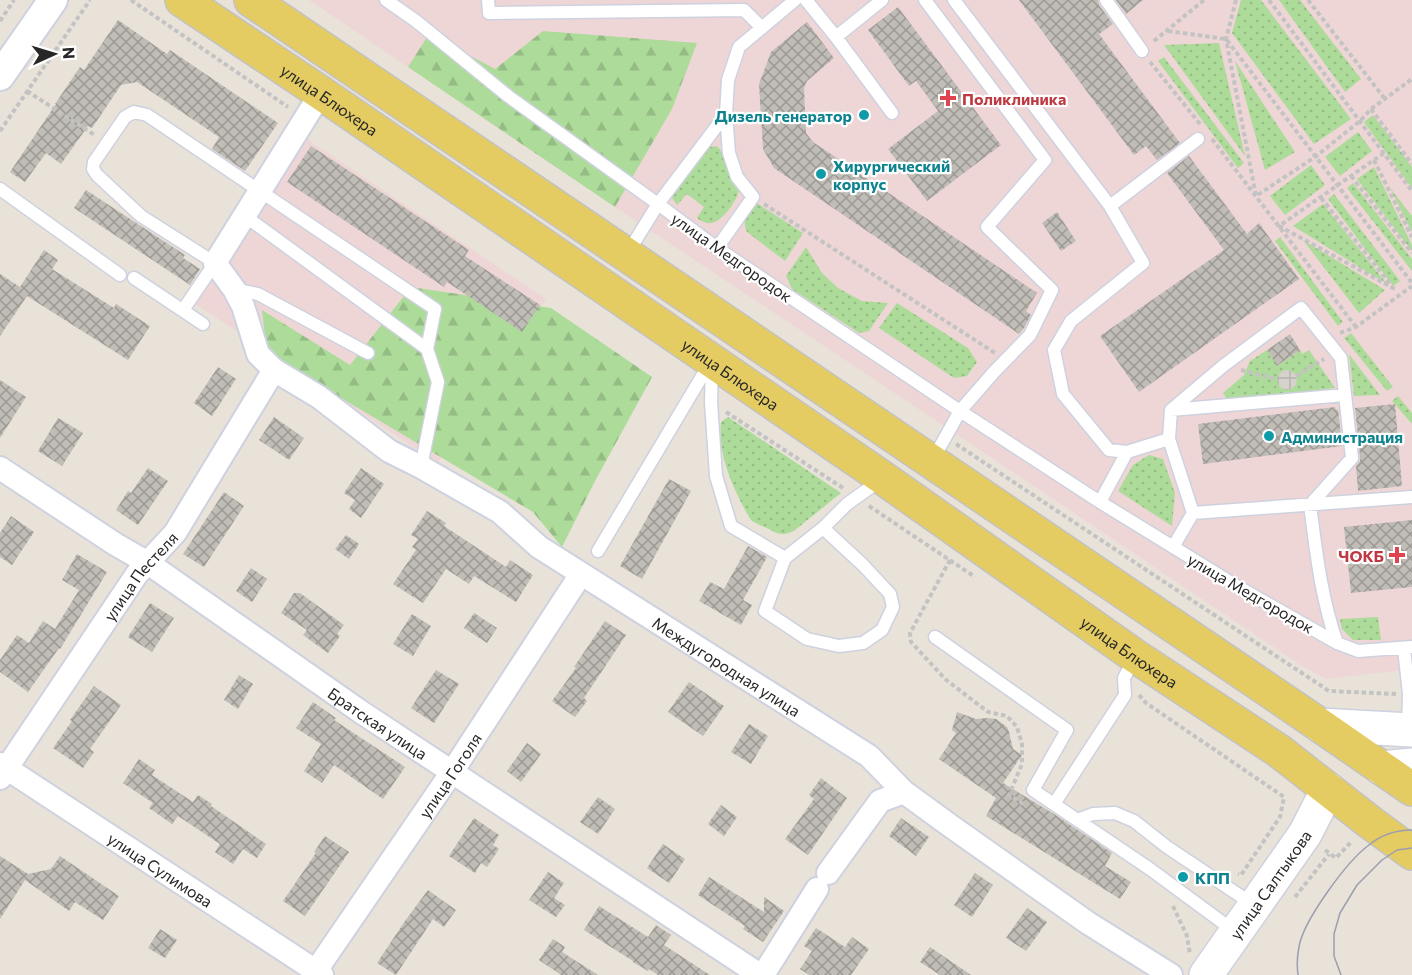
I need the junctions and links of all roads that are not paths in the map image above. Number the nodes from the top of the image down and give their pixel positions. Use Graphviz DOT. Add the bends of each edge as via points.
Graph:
graph roads {
  1 [pos="53,0"];
  2 [pos="182,0"];
  3 [pos="251,0"];
  4 [pos="386,0"];
  5 [pos="488,0"];
  6 [pos="806,0"];
  7 [pos="882,0"];
  8 [pos="925,0"];
  9 [pos="954,0"];
  10 [pos="1106,0"];
  11 [pos="787,3"];
  12 [pos="743,5"];
  13 [pos="762,28"];
  14 [pos="836,37"];
  15 [pos="1142,51"];
  16 [pos="0,76"];
  17 [pos="321,93"];
  18 [pos="892,113"];
  19 [pos="726,114"];
  20 [pos="1198,139"];
  21 [pos="0,189"];
  22 [pos="260,192"];
  23 [pos="658,204"];
  24 [pos="1110,207"];
  25 [pos="245,216"];
  26 [pos="717,248"];
  27 [pos="627,254"];
  28 [pos="215,263"];
  29 [pos="120,275"];
  30 [pos="134,278"];
  31 [pos="234,289"];
  32 [pos="183,310"];
  33 [pos="203,324"];
  34 [pos="427,349"];
  35 [pos="368,353"];
  36 [pos="712,360"];
  37 [pos="274,370"];
  38 [pos="1345,395"];
  39 [pos="1171,410"];
  40 [pos="960,411"];
  41 [pos="1169,439"];
  42 [pos="939,449"];
  43 [pos="1127,452"];
  44 [pos="421,467"];
  45 [pos="0,468"];
  46 [pos="884,478"];
  47 [pos="1412,497"];
  48 [pos="1100,502"];
  49 [pos="1310,505"];
  50 [pos="1193,513"];
  51 [pos="823,528"];
  52 [pos="1173,547"];
  53 [pos="598,550"];
  54 [pos="785,558"];
  55 [pos="148,563"];
  56 [pos="581,574"];
  57 [pos="935,637"];
  58 [pos="1337,643"];
  59 [pos="1408,648"];
  60 [pos="1135,656"];
  61 [pos="1312,720"];
  62 [pos="1410,730"];
  63 [pos="1397,767"];
  64 [pos="2,770"];
  65 [pos="452,772"];
  66 [pos="1328,789"];
  67 [pos="1412,789"];
  68 [pos="904,792"];
  69 [pos="1054,804"];
  70 [pos="1077,820"];
  71 [pos="1412,853"];
  72 [pos="1254,906"];
  73 [pos="1236,933"];
  74 [pos="1198,966"];
  75 [pos="316,974"];
  76 [pos="761,975"];
  77 [pos="1171,975"];
  1 -- 16 [label="street"];
  2 -- 17 [label="main road, улица Блюхера"];
  3 -- 27 [label="main road"];
  4 -- 23 [label="lane, улица Медгородок" via="508,96"];
  5 -- 12 [label="lane" via="489,13"];
  6 -- 14 [label="lane"];
  7 -- 14 [label="lane"];
  8 -- 40 [label="lane" via="1045,160 987,227 1052,290 1030,335"];
  9 -- 24 [label="lane"];
  10 -- 15 [label="lane"];
  11 -- 13 [label="lane"];
  12 -- 13 [label="lane"];
  13 -- 19 [label="lane" via="739,47 728,80"];
  14 -- 18 [label="lane"];
  17 -- 22 [label="street"];
  17 -- 36 [label="main road, улица Блюхера"];
  19 -- 23 [label="lane"];
  19 -- 26 [label="lane" via="729,153 737,177 753,197"];
  20 -- 24 [label="lane"];
  21 -- 29 [label="lane"];
  22 -- 25 [label="street"];
  22 -- 28 [label="lane" via="147,115 134,112 125,117 94,162 97,175 141,216"];
  22 -- 34 [label="lane" via="435,309"];
  23 -- 26 [label="lane, улица Медгородок"];
  23 -- 27 [label="lane"];
  24 -- 43 [label="lane" via="1143,263 1071,321 1054,350 1063,394 1109,450"];
  25 -- 28 [label="street"];
  25 -- 34 [label="lane"];
  26 -- 40 [label="lane, улица Медгородок"];
  27 -- 42 [label="main road"];
  28 -- 31 [label="street"];
  28 -- 32 [label="lane"];
  30 -- 32 [label="lane"];
  31 -- 35 [label="lane" via="258,294"];
  31 -- 37 [label="street" via="258,354"];
  32 -- 33 [label="lane"];
  34 -- 44 [label="lane" via="438,382"];
  36 -- 46 [label="main road, улица Блюхера"];
  36 -- 53 [label="lane"];
  36 -- 54 [label="lane" via="716,476 731,526"];
  37 -- 44 [label="street, Междугородная улица" via="319,397 389,451"];
  37 -- 55 [label="street, улица Пестеля" via="175,533"];
  38 -- 39 [label="lane"];
  38 -- 39 [label="lane" via="1341,358 1301,308"];
  38 -- 49 [label="lane" via="1352,458"];
  39 -- 41 [label="lane"];
  40 -- 42 [label="lane"];
  40 -- 48 [label="lane, улица Медгородок"];
  41 -- 43 [label="lane"];
  41 -- 50 [label="lane"];
  42 -- 61 [label="main road"];
  43 -- 48 [label="lane"];
  44 -- 56 [label="street, Междугородная улица" via="500,512 538,547"];
  45 -- 55 [label="street, Братская улица"];
  46 -- 51 [label="lane" via="847,504"];
  46 -- 60 [label="main road, улица Блюхера"];
  47 -- 49 [label="lane"];
  48 -- 52 [label="lane, улица Медгородок"];
  49 -- 50 [label="lane"];
  49 -- 58 [label="lane" via="1322,589"];
  50 -- 52 [label="lane"];
  51 -- 54 [label="lane"];
  51 -- 54 [label="lane" via="890,594 893,607 882,630 863,643 839,646 807,639 765,611"];
  52 -- 58 [label="lane, улица Медгородок"];
  55 -- 64 [label="street, улица Пестеля"];
  55 -- 65 [label="street, Братская улица"];
  56 -- 65 [label="street, улица Гоголя"];
  56 -- 68 [label="street, Междугородная улица" via="869,756"];
  57 -- 69 [label="lane" via="1067,730 1033,790"];
  58 -- 59 [label="lane, улица Медгородок" via="1358,651"];
  59 -- 62 [label="lane"];
  60 -- 66 [label="main road, улица Блюхера" via="1279,751"];
  60 -- 69 [label="lane" via="1124,678 1125,695"];
  61 -- 62 [label="main road"];
  61 -- 63 [label="main road"];
  61 -- 66 [label="main road" via="1330,744 1333,760"];
  63 -- 66 [label="main road" via="1363,772"];
  63 -- 67 [label="main road"];
  64 -- 75 [label="street, улица Сулимова"];
  65 -- 75 [label="street, улица Гоголя"];
  65 -- 76 [label="street, Братская улица"];
  66 -- 71 [label="main road, улица Блюхера"];
  66 -- 72 [label="main road, улица Салтыкова" via="1305,834"];
  68 -- 76 [label="street" via="880,801"];
  68 -- 77 [label="street, Междугородная улица" via="1088,923"];
  69 -- 70 [label="lane"];
  70 -- 72 [label="lane" via="1093,814 1115,813 1134,821"];
  70 -- 73 [label="lane" via="1150,868"];
  72 -- 73 [label="main road, улица Салтыкова"];
  73 -- 74 [label="main road, улица Салтыкова"];
}
